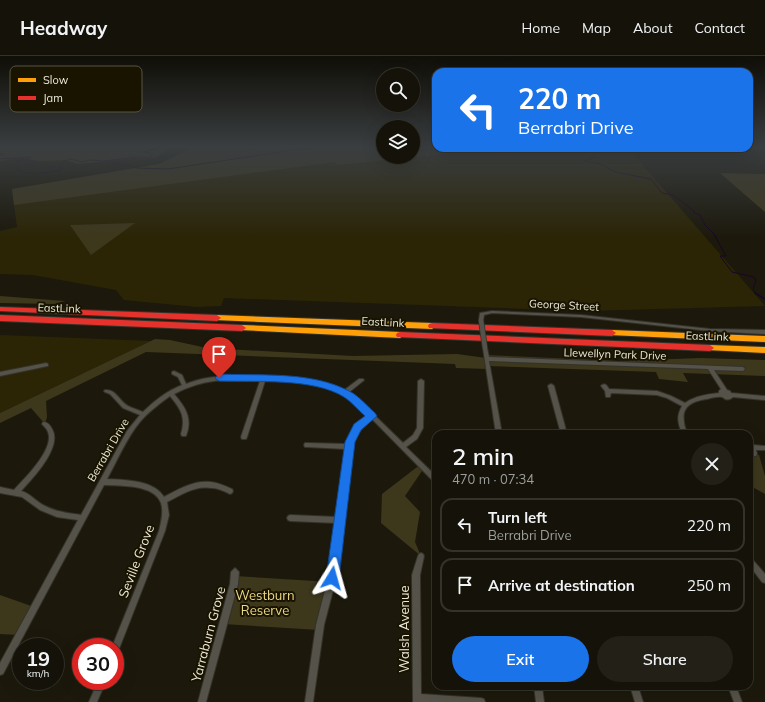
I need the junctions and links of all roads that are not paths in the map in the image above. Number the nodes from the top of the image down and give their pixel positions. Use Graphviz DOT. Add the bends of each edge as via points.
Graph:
graph roads {
  1 [pos="0,309"];
  2 [pos="0,318"];
  3 [pos="765,332"];
  4 [pos="765,339"];
  5 [pos="765,350"];
  6 [pos="487,359"];
  7 [pos="46,365"];
  8 [pos="710,368"];
  9 [pos="743,369"];
  10 [pos="174,373"];
  11 [pos="0,374"];
  12 [pos="263,379"];
  13 [pos="361,380"];
  14 [pos="421,381"];
  15 [pos="185,386"];
  16 [pos="550,386"];
  17 [pos="604,386"];
  18 [pos="107,390"];
  19 [pos="170,393"];
  20 [pos="344,393"];
  21 [pos="724,393"];
  22 [pos="765,398"];
  23 [pos="685,405"];
  24 [pos="143,414"];
  25 [pos="372,416"];
  26 [pos="45,424"];
  27 [pos="497,430"];
  28 [pos="563,430"];
  29 [pos="684,430"];
  30 [pos="184,434"];
  31 [pos="244,437"];
  32 [pos="307,445"];
  33 [pos="753,445"];
  34 [pos="403,446"];
  35 [pos="349,447"];
  36 [pos="765,448"];
  37 [pos="753,451"];
  38 [pos="754,454"];
  39 [pos="432,476"];
  40 [pos="102,482"];
  41 [pos="0,490"];
  42 [pos="230,491"];
  43 [pos="16,492"];
  44 [pos="164,501"];
  45 [pos="82,518"];
  46 [pos="290,518"];
  47 [pos="340,520"];
  48 [pos="421,556"];
  49 [pos="753,565"];
  50 [pos="235,572"];
  51 [pos="765,579"];
  52 [pos="119,638"];
  53 [pos="0,671"];
  54 [pos="98,690"];
  55 [pos="538,690"];
  56 [pos="635,690"];
  57 [pos="734,690"];
  58 [pos="417,700"];
  59 [pos="93,702"];
  60 [pos="202,702"];
  61 [pos="309,702"];
  62 [pos="481,702"];
  63 [pos="540,702"];
  64 [pos="638,702"];
  65 [pos="738,702"];
  1 -- 4 [label="highway, EastLink"];
  2 -- 5 [label="highway, EastLink"];
  3 -- 6 [label="street, George Street, bridge" via="710,330 576,316 492,312 482,314 481,320"];
  6 -- 8 [label="street, Llewellyn Park Drive"];
  6 -- 27 [label="street, George Street"];
  7 -- 11 [label="street"];
  8 -- 9 [label="street, Llewellyn Park Drive"];
  8 -- 21 [label="street"];
  10 -- 15 [label="street" via="180,376"];
  12 -- 15 [label="street, Berrabri Drive" via="215,378"];
  12 -- 20 [label="street, Berrabri Drive" via="313,382"];
  12 -- 31 [label="street"];
  13 -- 20 [label="street"];
  14 -- 34 [label="street" via="420,428 415,437"];
  15 -- 19 [label="street, Berrabri Drive"];
  16 -- 28 [label="street"];
  17 -- 23 [label="street" via="608,393 657,393"];
  18 -- 24 [label="street" via="125,406"];
  19 -- 24 [label="street, Berrabri Drive"];
  19 -- 30 [label="street" via="186,415"];
  20 -- 25 [label="street, Berrabri Drive" via="356,400"];
  21 -- 22 [label="street" via="729,397 731,395"];
  21 -- 23 [label="street" via="702,396"];
  23 -- 29 [label="street" via="681,419"];
  24 -- 40 [label="street, Berrabri Drive" via="129,433"];
  25 -- 34 [label="street, Berrabri Drive"];
  25 -- 35 [label="street" via="358,427"];
  26 -- 43 [label="street" via="52,434 47,452 36,470"];
  32 -- 35 [label="street"];
  33 -- 36 [label="street"];
  34 -- 39 [label="street, Berrabri Drive"];
  35 -- 47 [label="street"];
  37 -- 38 [label="street"];
  40 -- 44 [label="street" via="146,486"];
  40 -- 45 [label="street, Berrabri Drive"];
  41 -- 43 [label="street"];
  42 -- 44 [label="street" via="214,485 200,485"];
  43 -- 45 [label="street" via="28,496 42,508 62,516"];
  44 -- 52 [label="street, Seville Grove" via="166,512 162,531"];
  45 -- 53 [label="street, Berrabri Drive"];
  46 -- 47 [label="street"];
  47 -- 61 [label="street" via="334,571 320,625"];
  48 -- 58 [label="street, Walsh Avenue" via="416,575"];
  49 -- 51 [label="street"];
  50 -- 60 [label="street, Yarraburn Grove"];
  54 -- 59 [label="street"];
  55 -- 63 [label="street"];
  56 -- 64 [label="street"];
  57 -- 65 [label="street"];
  58 -- 62 [label="street"];
}
